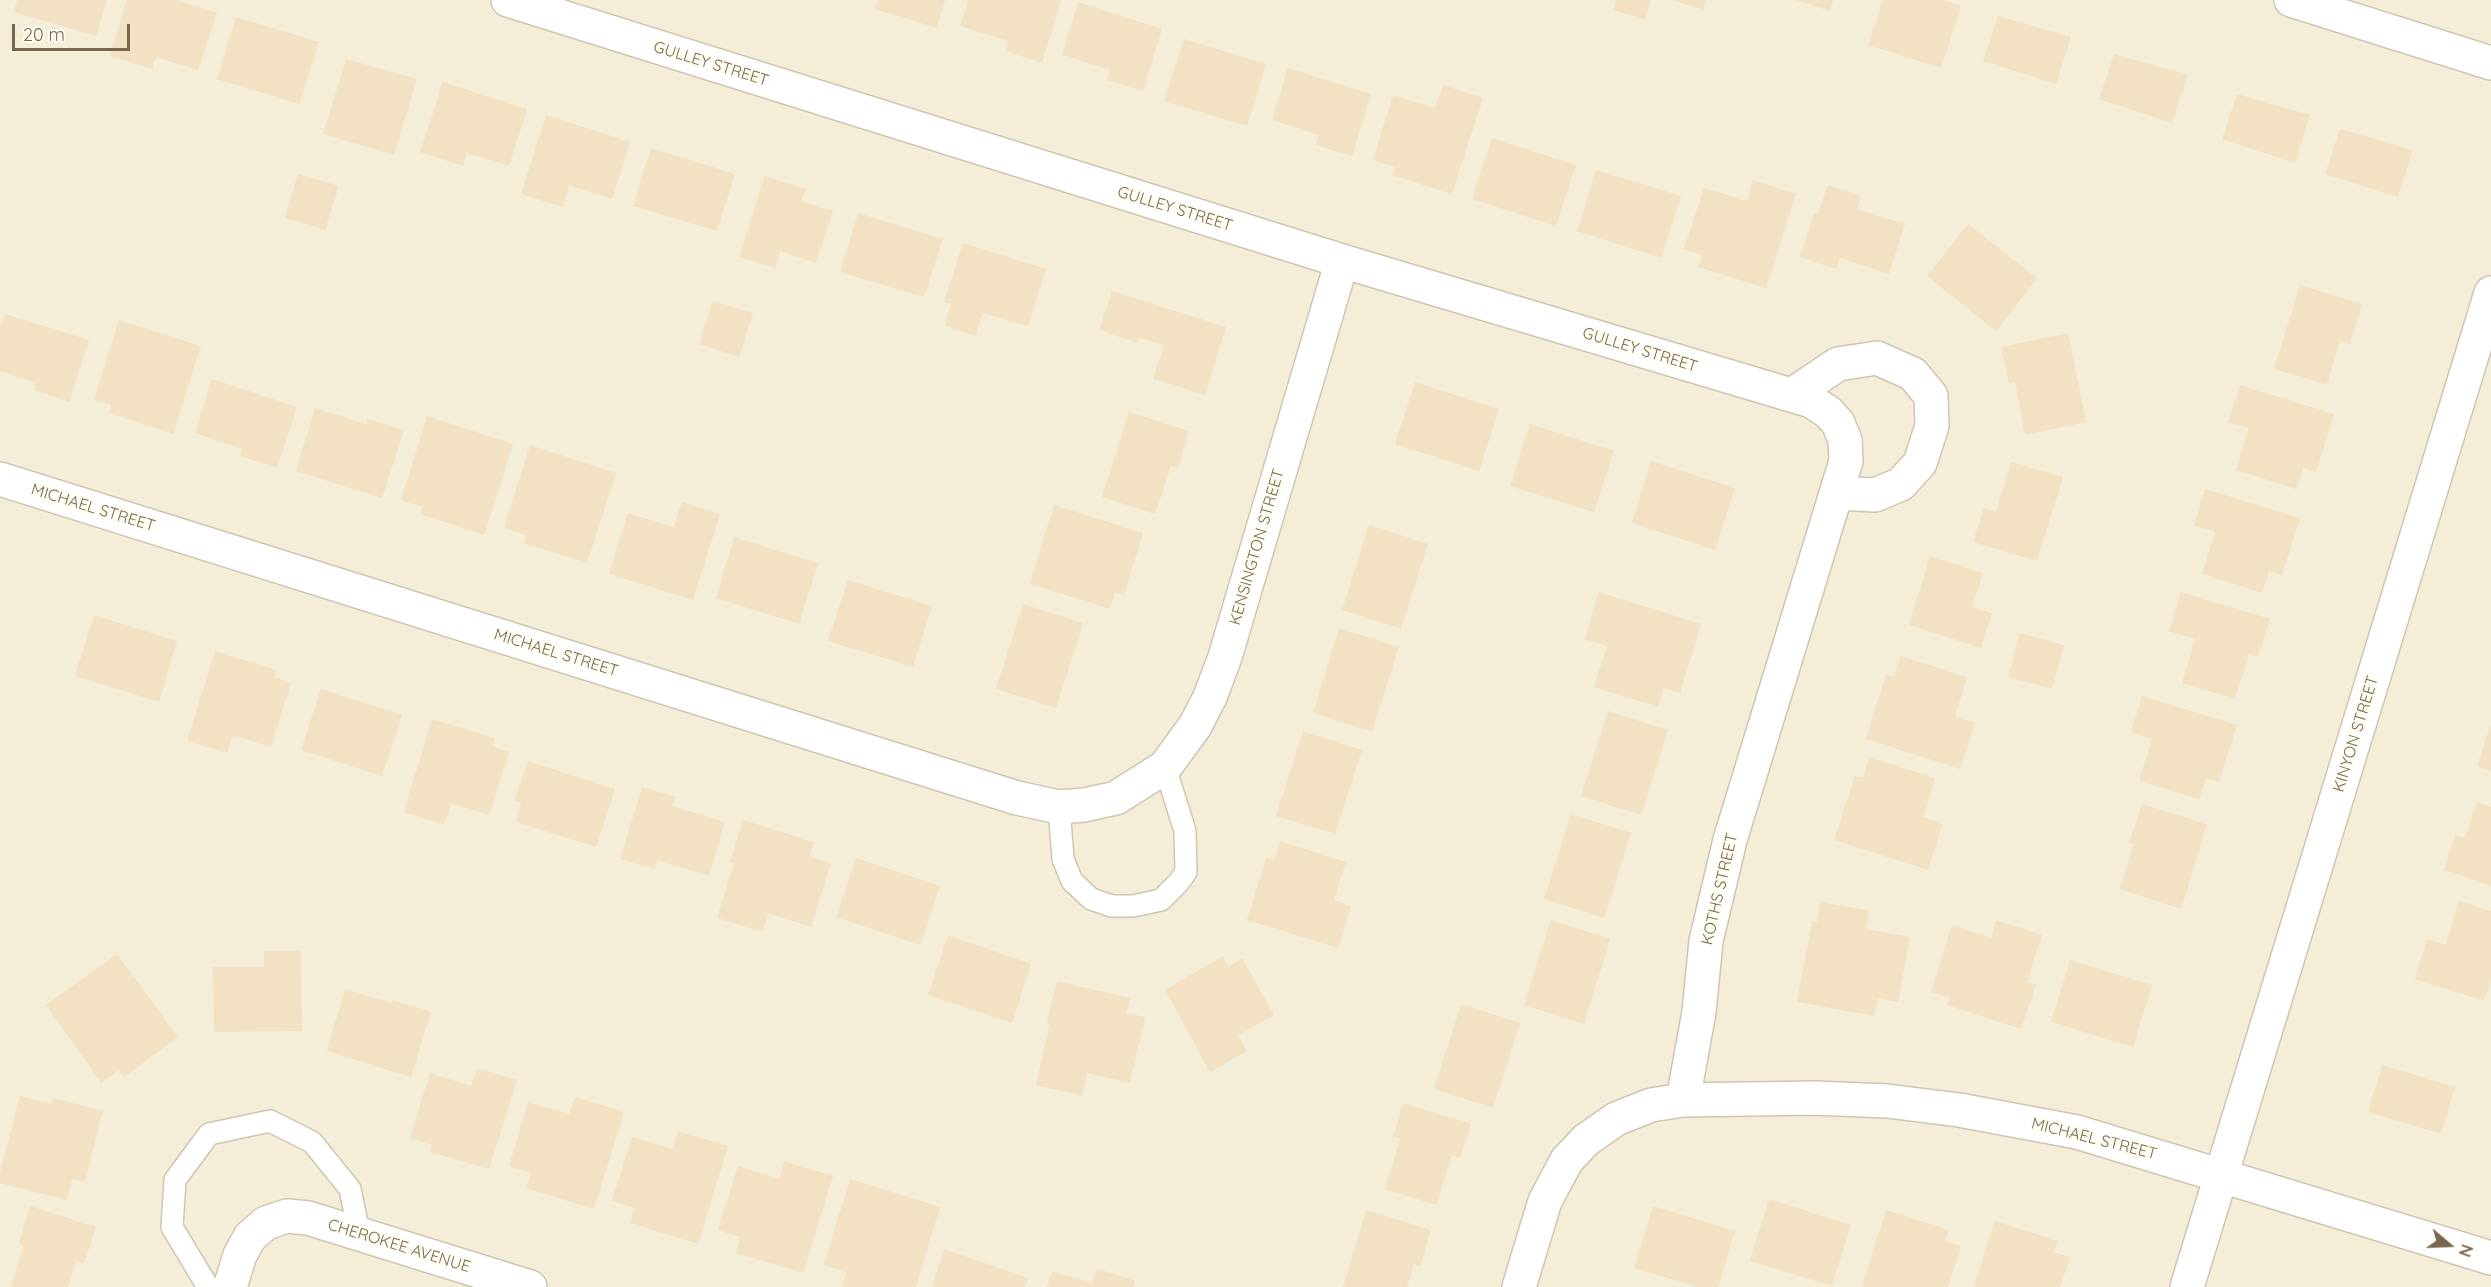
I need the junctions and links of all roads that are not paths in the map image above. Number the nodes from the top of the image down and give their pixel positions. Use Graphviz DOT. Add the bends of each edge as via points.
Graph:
graph roads {
  1 [pos="508,0"];
  2 [pos="2291,0"];
  3 [pos="2491,63"];
  4 [pos="1342,261"];
  5 [pos="2491,293"];
  6 [pos="1792,395"];
  7 [pos="1838,423"];
  8 [pos="0,479"];
  9 [pos="1837,493"];
  10 [pos="1165,767"];
  11 [pos="1116,798"];
  12 [pos="1059,807"];
  13 [pos="1683,1100"];
  14 [pos="2222,1174"];
  15 [pos="359,1233"];
  16 [pos="2491,1258"];
  17 [pos="208,1287"];
  18 [pos="230,1287"];
  19 [pos="530,1287"];
  20 [pos="1519,1287"];
  21 [pos="2187,1287"];
  1 -- 4 [label="street, GULLEY STREET"];
  2 -- 3 [label="street"];
  4 -- 6 [label="street, GULLEY STREET"];
  4 -- 10 [label="street, KENSINGTON STREET" via="1225,657 1195,726"];
  5 -- 14 [label="street, KINYON STREET"];
  6 -- 7 [label="street, GULLEY STREET" via="1811,401"];
  6 -- 9 [label="street" via="1838,364 1877,358 1913,374 1931,396 1932,426 1920,463 1900,484 1875,495"];
  7 -- 9 [label="street, KOTHS STREET" via="1845,441 1846,461"];
  8 -- 12 [label="street, MICHAEL STREET" via="1006,794"];
  9 -- 13 [label="street, KOTHS STREET" via="1730,840 1706,941 1699,1012"];
  10 -- 11 [label="street, KENSINGTON STREET"];
  10 -- 12 [label="lane" via="1185,831 1186,872 1161,900 1112,906 1091,899 1072,881 1063,859"];
  11 -- 12 [label="street, MICHAEL STREET"];
  13 -- 14 [label="street, MICHAEL STREET" via="1814,1098 1887,1101 1959,1110 2077,1132"];
  13 -- 20 [label="street" via="1651,1105 1616,1119 1586,1140 1567,1160 1545,1200"];
  14 -- 16 [label="street, MICHAEL STREET"];
  14 -- 21 [label="street, KINYON STREET"];
  15 -- 17 [label="lane" via="350,1189 312,1142 270,1121 208,1134 175,1180 172,1227"];
  15 -- 18 [label="street, CHEROKEE AVENUE" via="308,1218 287,1216 267,1223 250,1237"];
  15 -- 19 [label="street, CHEROKEE AVENUE"];
}
